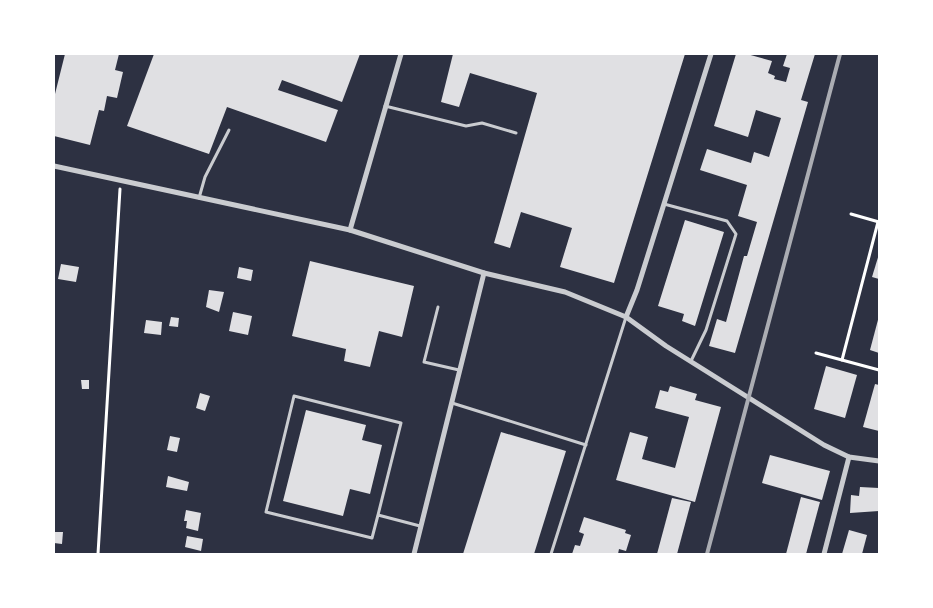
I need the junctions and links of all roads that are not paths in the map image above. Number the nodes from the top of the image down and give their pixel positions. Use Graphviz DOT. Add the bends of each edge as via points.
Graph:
graph roads {
  1 [pos="401,54"];
  2 [pos="711,54"];
  3 [pos="384,106"];
  4 [pos="229,130"];
  5 [pos="516,133"];
  6 [pos="54,166"];
  7 [pos="199,198"];
  8 [pos="664,204"];
  9 [pos="350,230"];
  10 [pos="484,273"];
  11 [pos="438,308"];
  12 [pos="626,317"];
  13 [pos="690,361"];
  14 [pos="460,371"];
  15 [pos="452,403"];
  16 [pos="586,444"];
  17 [pos="849,457"];
  18 [pos="879,461"];
  19 [pos="378,515"];
  20 [pos="421,526"];
  21 [pos="414,554"];
  22 [pos="551,554"];
  23 [pos="824,554"];
  1 -- 3 [label="street"];
  2 -- 8 [label="street"];
  3 -- 5 [label="lane" via="466,126 482,123"];
  3 -- 9 [label="street"];
  4 -- 7 [label="lane" via="205,177"];
  6 -- 7 [label="street"];
  7 -- 9 [label="street"];
  8 -- 12 [label="street"];
  8 -- 13 [label="lane" via="727,221 736,234 706,330"];
  9 -- 10 [label="street"];
  10 -- 12 [label="street" via="565,292"];
  10 -- 14 [label="street"];
  11 -- 14 [label="lane" via="424,362"];
  12 -- 13 [label="street"];
  12 -- 16 [label="lane"];
  13 -- 17 [label="street" via="824,445"];
  14 -- 15 [label="street"];
  15 -- 16 [label="lane"];
  15 -- 20 [label="street"];
  16 -- 22 [label="lane"];
  17 -- 18 [label="street"];
  17 -- 23 [label="street"];
  19 -- 19 [label="lane" via="372,538 266,512 294,396 401,423"];
  19 -- 20 [label="lane"];
  20 -- 21 [label="street"];
}
